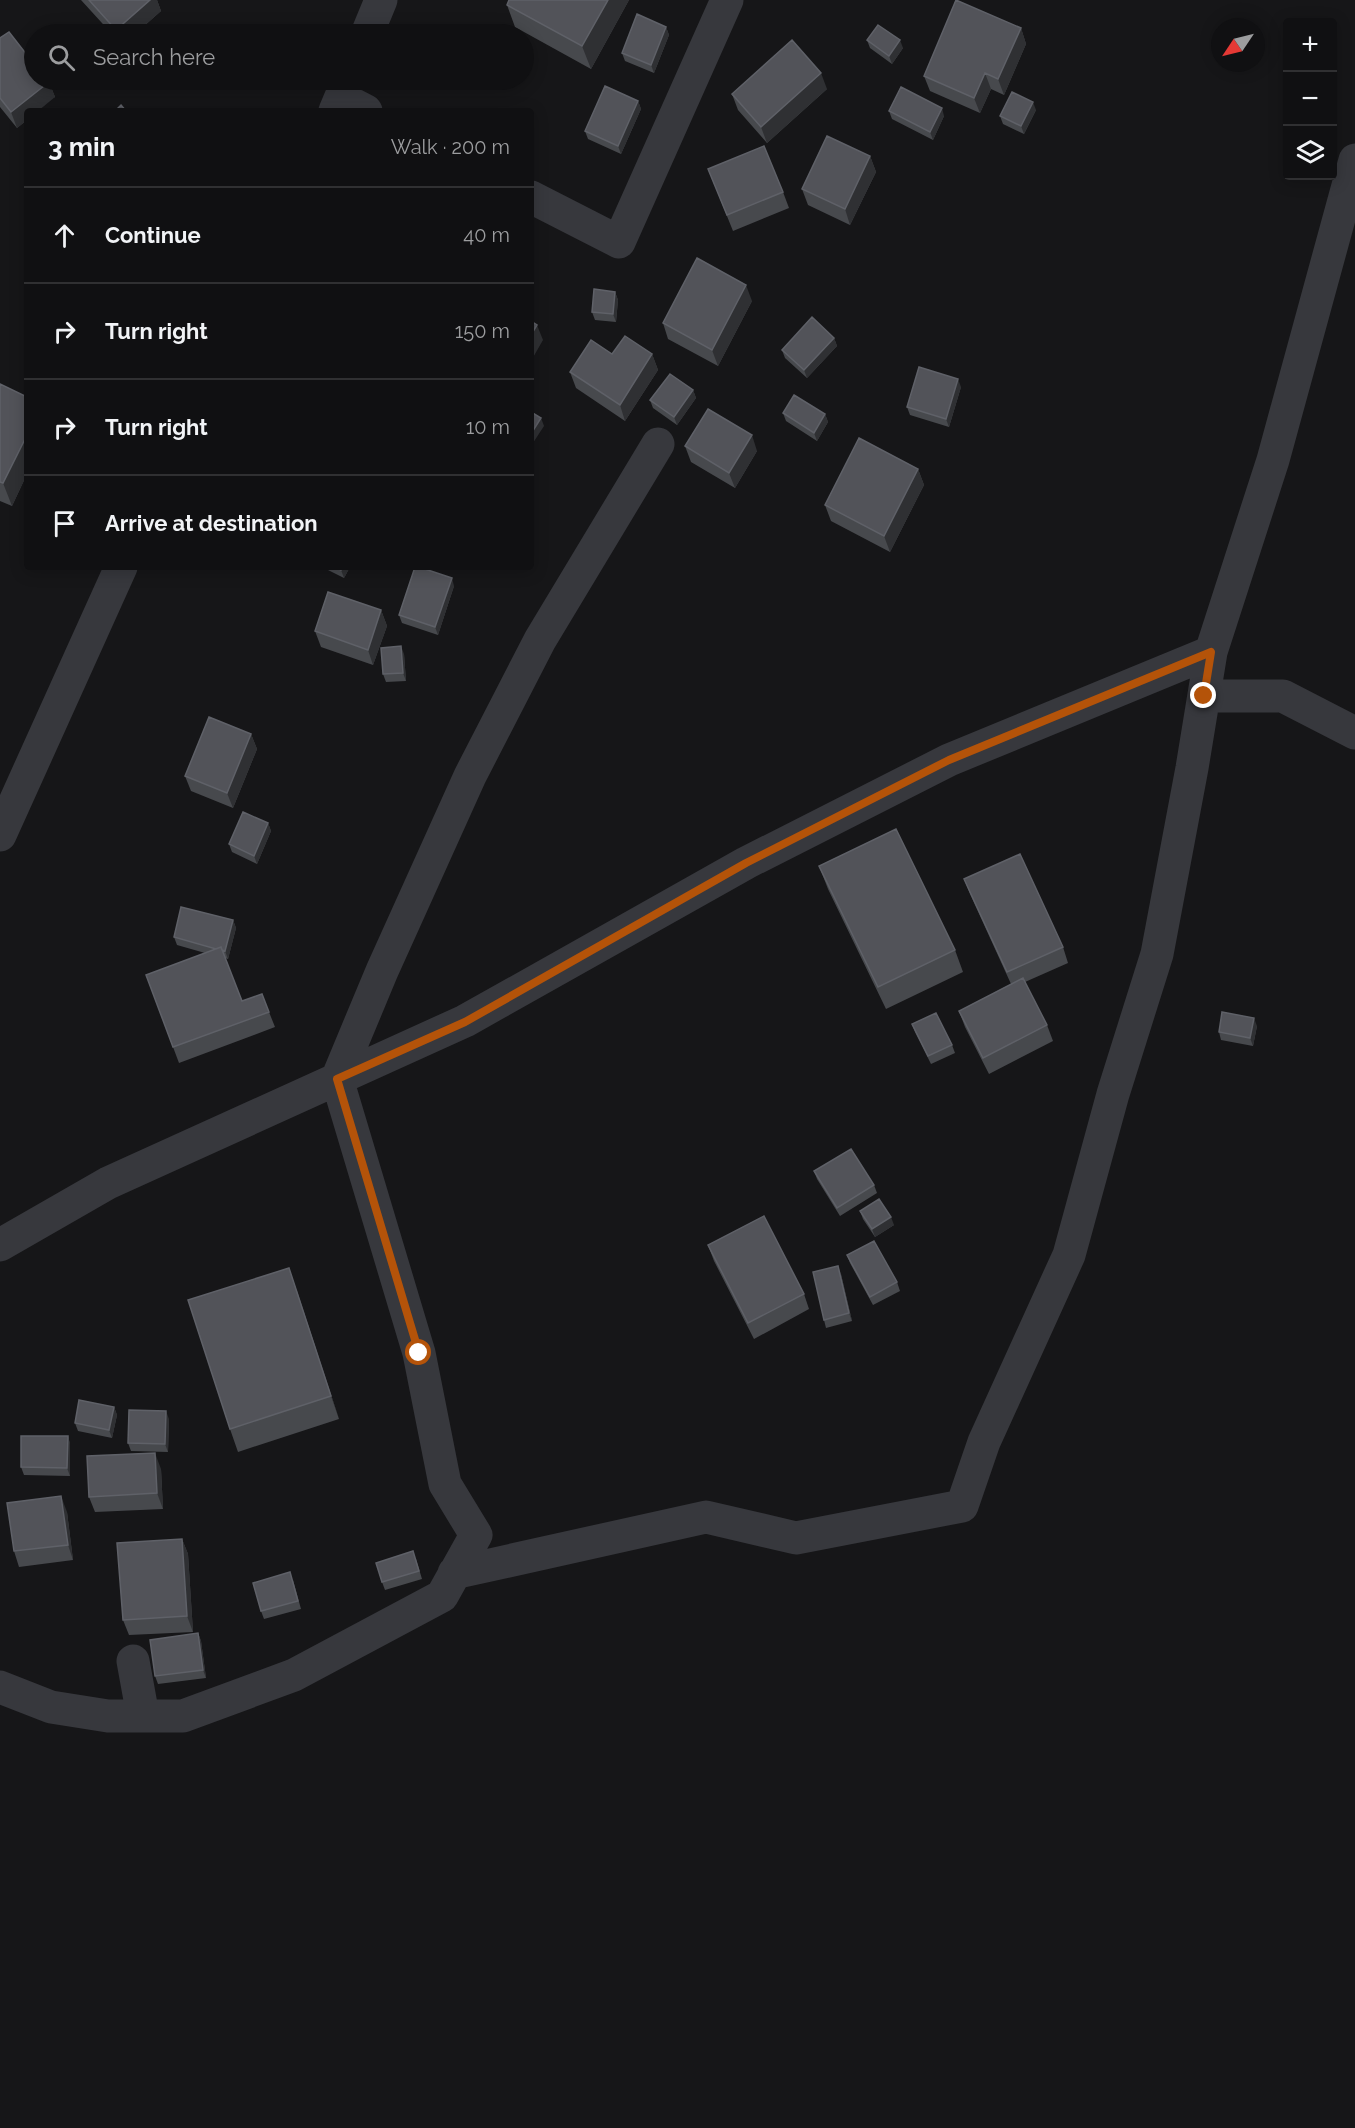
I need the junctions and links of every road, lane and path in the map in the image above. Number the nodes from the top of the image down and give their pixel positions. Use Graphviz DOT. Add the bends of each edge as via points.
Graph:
graph roads {
  1 [pos="381,0"];
  2 [pos="727,0"];
  3 [pos="371,24"];
  4 [pos="1355,160"];
  5 [pos="534,198"];
  6 [pos="658,444"];
  7 [pos="120,570"];
  8 [pos="1211,652"];
  9 [pos="1204,696"];
  10 [pos="1355,733"];
  11 [pos="0,835"];
  12 [pos="337,1079"];
  13 [pos="0,1245"];
  14 [pos="454,1573"];
  15 [pos="133,1661"];
  16 [pos="0,1687"];
  17 [pos="142,1716"];
  1 -- 3 [label="street"];
  2 -- 5 [label="street" via="619,242"];
  4 -- 8 [label="street" via="1273,460"];
  6 -- 12 [label="street" via="540,640 470,776"];
  7 -- 11 [label="street"];
  8 -- 9 [label="street"];
  8 -- 12 [label="street" via="949,760 746,863 465,1022"];
  9 -- 10 [label="street" via="1283,696"];
  9 -- 14 [label="street" via="1157,954 1069,1255 984,1442 962,1506 796,1538 706,1517"];
  12 -- 13 [label="street" via="108,1183"];
  12 -- 14 [label="street" via="419,1353 445,1484 476,1535"];
  14 -- 17 [label="street" via="442,1596 294,1675 183,1716"];
  15 -- 17 [label="street"];
  16 -- 17 [label="street" via="51,1707 108,1716"];
}
